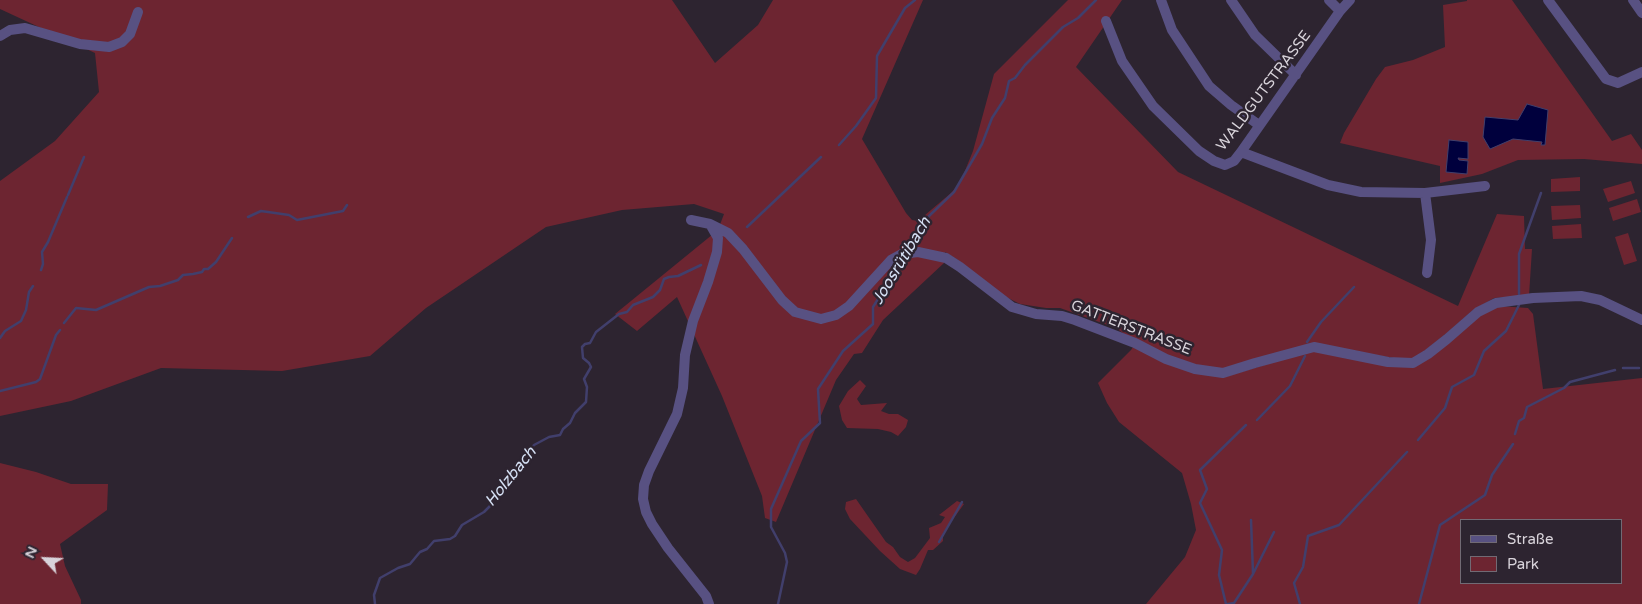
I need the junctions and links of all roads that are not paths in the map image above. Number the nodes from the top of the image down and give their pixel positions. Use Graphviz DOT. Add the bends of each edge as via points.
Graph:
graph roads {
  1 [pos="1161,0"];
  2 [pos="1231,0"];
  3 [pos="1329,0"];
  4 [pos="1350,0"];
  5 [pos="1548,0"];
  6 [pos="1633,0"];
  7 [pos="1340,11"];
  8 [pos="138,12"];
  9 [pos="1642,13"];
  10 [pos="1106,21"];
  11 [pos="0,36"];
  12 [pos="1642,72"];
  13 [pos="1296,76"];
  14 [pos="1259,125"];
  15 [pos="1241,152"];
  16 [pos="1485,186"];
  17 [pos="1425,193"];
  18 [pos="691,220"];
  19 [pos="710,224"];
  20 [pos="1427,273"];
  21 [pos="1642,320"];
  22 [pos="709,604"];
  1 -- 14 [label="street" via="1172,30 1209,86"];
  2 -- 13 [label="street" via="1255,35"];
  3 -- 7 [label="street"];
  4 -- 7 [label="street, WALDGUTSTRASSE"];
  5 -- 12 [label="street" via="1606,79 1618,83"];
  6 -- 9 [label="street"];
  7 -- 13 [label="street, WALDGUTSTRASSE"];
  8 -- 11 [label="street" via="130,34 122,42 109,47 80,44 25,28 10,30"];
  10 -- 15 [label="street, WALDGUTSTRASSE" via="1122,61 1166,119 1214,162 1225,166 1234,162"];
  13 -- 14 [label="street, WALDGUTSTRASSE"];
  14 -- 15 [label="street, WALDGUTSTRASSE"];
  15 -- 17 [label="street" via="1328,185 1361,192"];
  16 -- 17 [label="street"];
  17 -- 20 [label="street" via="1431,240"];
  18 -- 19 [label="street, GATTERSTRASSE"];
  19 -- 21 [label="street, GATTERSTRASSE" via="728,233 795,312 822,319 836,315 849,306 891,260 918,252 946,258 1012,307 1075,320 1166,359 1195,369 1223,373 1314,347 1388,362 1413,363 1448,339 1478,312 1496,303 1533,298 1581,296 1600,300"];
  19 -- 22 [label="street" via="718,238 717,252 693,321 677,414 649,471 643,499 646,512 668,548"];
}
